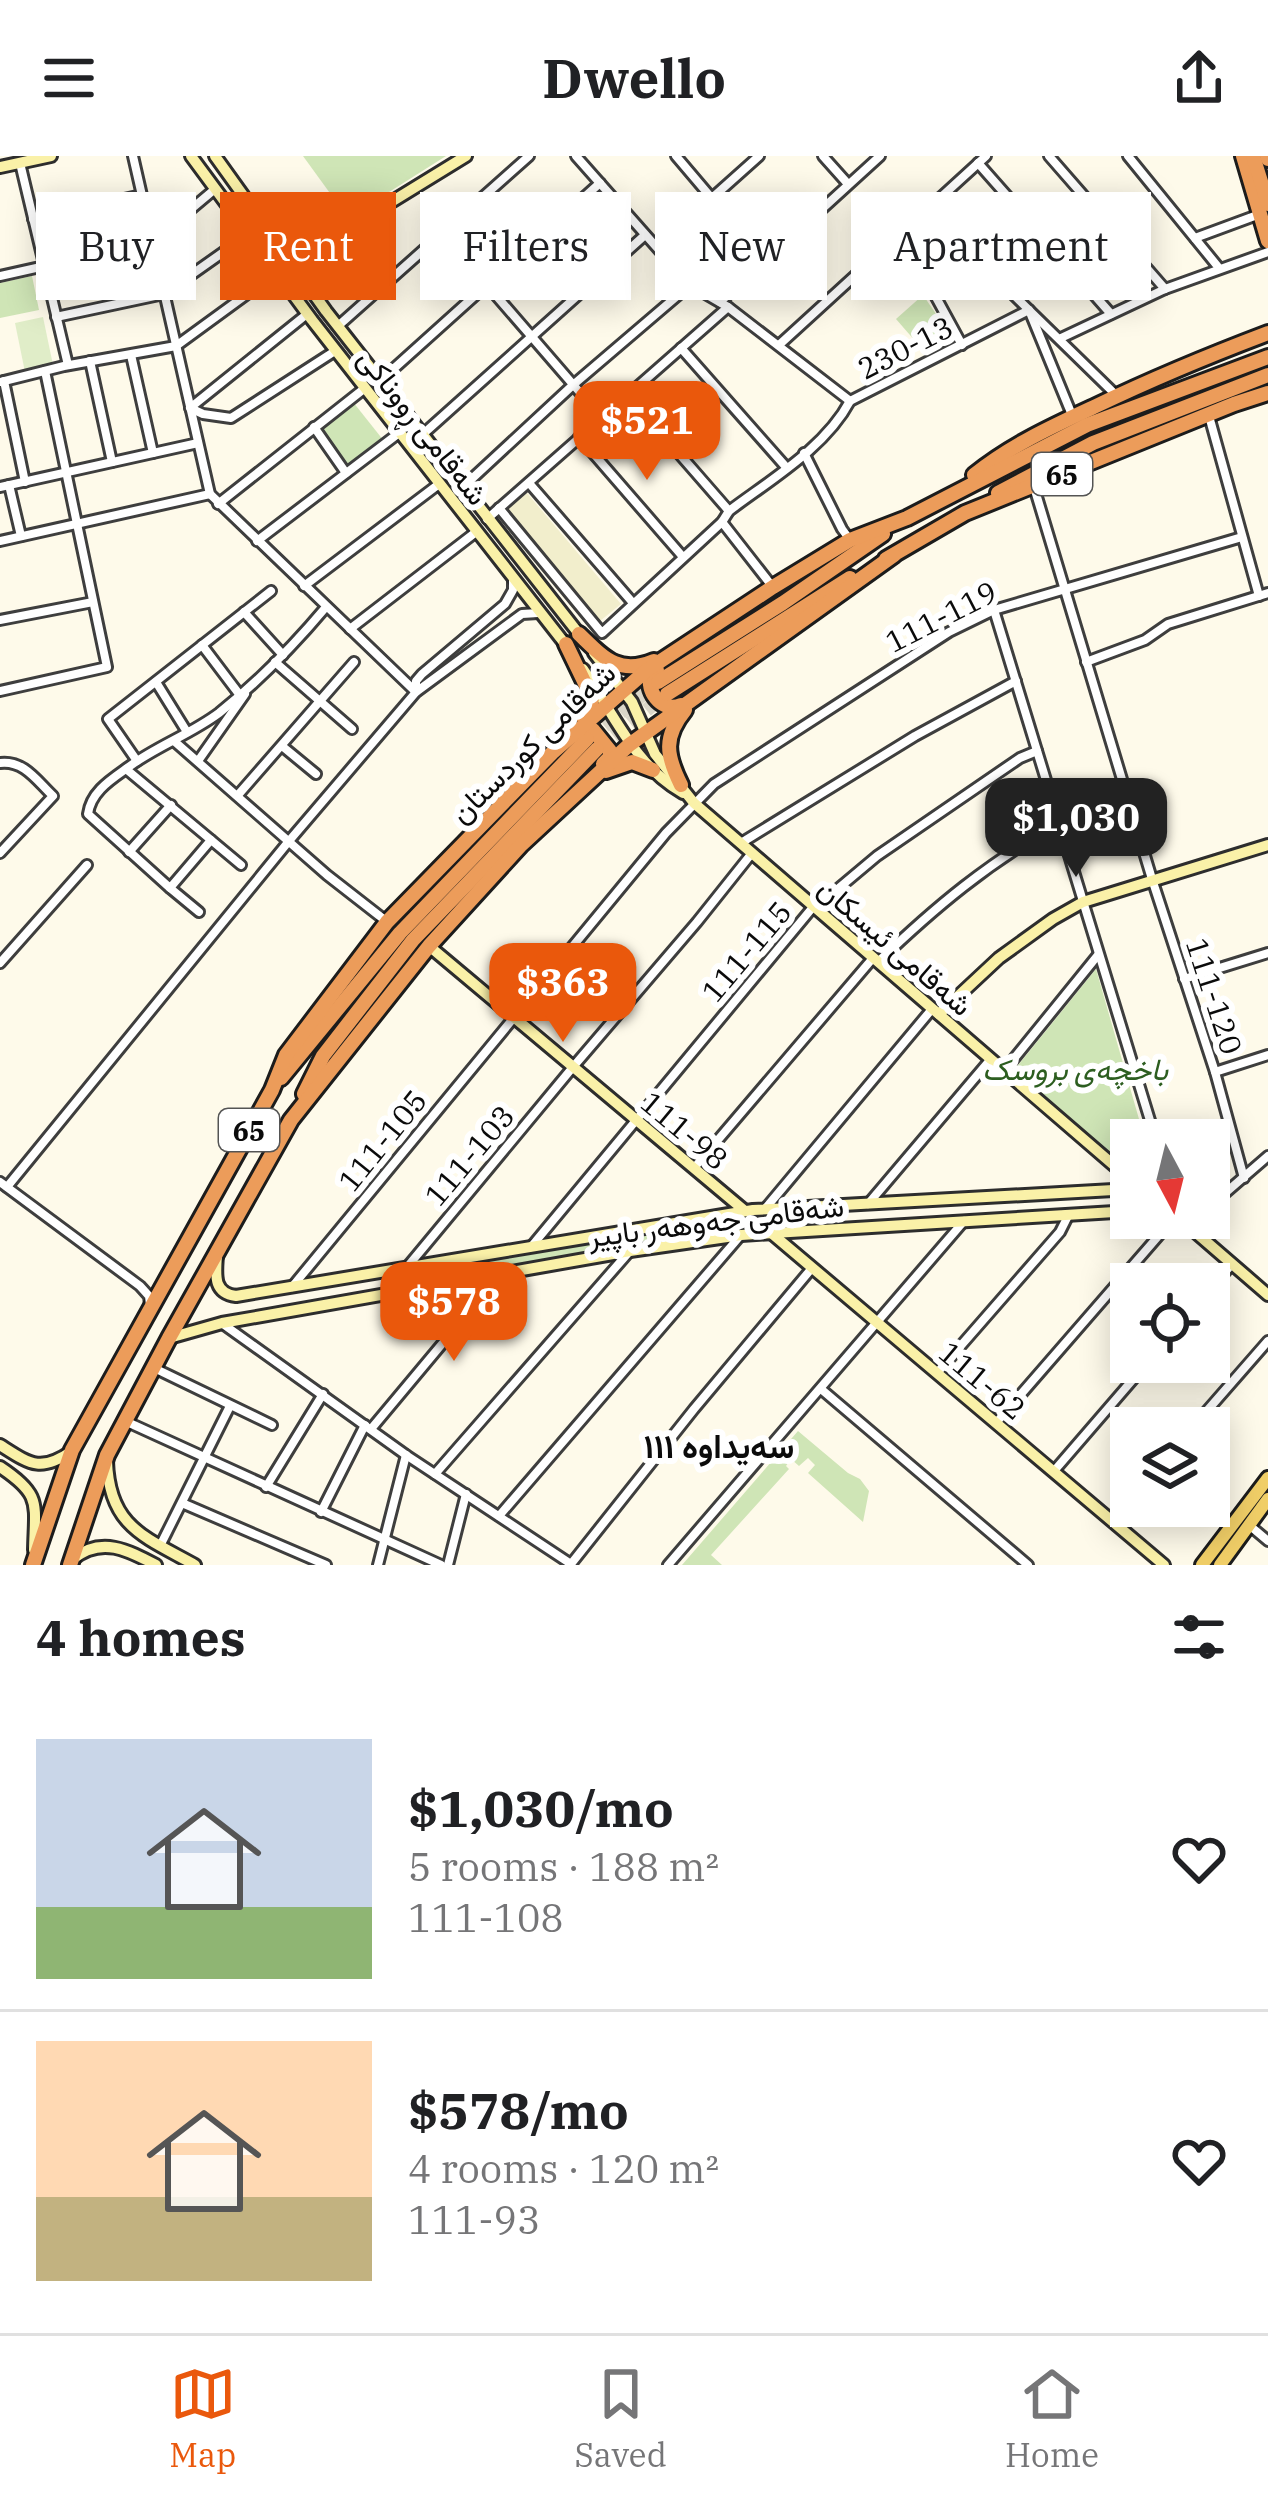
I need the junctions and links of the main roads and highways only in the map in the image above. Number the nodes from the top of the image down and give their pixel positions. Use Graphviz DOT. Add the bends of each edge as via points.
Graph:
graph roads {
  1 [pos="51,156"];
  2 [pos="191,156"];
  3 [pos="215,156"];
  4 [pos="466,156"];
  5 [pos="1243,156"];
  6 [pos="1253,156"];
  7 [pos="0,167"];
  8 [pos="241,192"];
  9 [pos="396,199"];
  10 [pos="1264,209"];
  11 [pos="1268,241"];
  12 [pos="318,300"];
  13 [pos="326,311"];
  14 [pos="310,317"];
  15 [pos="1268,323"];
  16 [pos="1268,333"];
  17 [pos="1227,349"];
  18 [pos="1268,357"];
  19 [pos="1268,375"];
  20 [pos="1268,395"];
  21 [pos="1080,421"];
  22 [pos="965,513"];
  23 [pos="907,518"];
  24 [pos="894,555"];
  25 [pos="695,638"];
  26 [pos="572,639"];
  27 [pos="680,648"];
  28 [pos="624,691"];
  29 [pos="696,697"];
  30 [pos="607,704"];
  31 [pos="637,711"];
  32 [pos="618,726"];
  33 [pos="647,731"];
  34 [pos="629,745"];
  35 [pos="552,753"];
  36 [pos="652,770"];
  37 [pos="592,780"];
  38 [pos="687,794"];
  39 [pos="569,800"];
  40 [pos="1268,845"];
  41 [pos="429,946"];
  42 [pos="936,1012"];
  43 [pos="272,1090"];
  44 [pos="291,1120"];
  45 [pos="1110,1162"];
  46 [pos="1110,1191"];
  47 [pos="842,1205"];
  48 [pos="746,1211"];
  49 [pos="1110,1213"];
  50 [pos="842,1228"];
  51 [pos="770,1232"];
  52 [pos="1205,1239"];
  53 [pos="217,1255"];
  54 [pos="459,1259"];
  55 [pos="460,1281"];
  56 [pos="1268,1294"];
  57 [pos="169,1338"];
  58 [pos="0,1445"];
  59 [pos="72,1450"];
  60 [pos="107,1456"];
  61 [pos="0,1467"];
  62 [pos="1268,1478"];
  63 [pos="1268,1499"];
  64 [pos="156,1544"];
  65 [pos="150,1562"];
  66 [pos="34,1563"];
  67 [pos="70,1563"];
  68 [pos="195,1565"];
  69 [pos="1164,1565"];
  70 [pos="1202,1565"];
  71 [pos="1220,1565"];
  1 -- 7 [label="main road"];
  2 -- 14 [label="main road, شەقامی ڕووناکی"];
  3 -- 8 [label="main road, شەقامی ڕووناکی"];
  4 -- 9 [label="main road"];
  5 -- 10 [label="highway"];
  6 -- 10 [label="highway"];
  10 -- 11 [label="highway"];
  12 -- 13 [label="main road, شەقامی ڕووناکی"];
  13 -- 14 [label="main road"];
  13 -- 26 [label="main road, شەقامی ڕووناکی"];
  14 -- 26 [label="main road, شەقامی ڕووناکی" via="539,613"];
  15 -- 17 [label="highway"];
  16 -- 17 [label="highway, شەقامی کوردستان / 65"];
  17 -- 21 [label="highway, شەقامی کوردستان / 65" via="1118,395"];
  18 -- 21 [label="highway, شەقامی کوردستان / 65"];
  19 -- 22 [label="highway, شەقامی کوردستان / 65" via="1093,443"];
  20 -- 22 [label="highway, شەقامی کوردستان / 65"];
  21 -- 23 [label="highway, شەقامی کوردستان / 65" via="1004,451"];
  22 -- 24 [label="highway, شەقامی کوردستان / 65"];
  23 -- 24 [label="highway, شەقامی کوردستان / 65" via="663,688"];
  23 -- 25 [label="highway, شەقامی کوردستان / 65" via="850,541"];
  24 -- 29 [label="highway, شەقامی کوردستان / 65"];
  25 -- 27 [label="highway, شەقامی کوردستان / 65"];
  25 -- 29 [label="highway" via="649,683 667,707"];
  26 -- 27 [label="highway" via="627,668"];
  26 -- 28 [label="main road, شەقامی ڕووناکی"];
  26 -- 30 [label="main road, شەقامی ڕووناکی"];
  26 -- 35 [label="highway" via="592,702"];
  27 -- 28 [label="highway, شەقامی کوردستان / 65"];
  28 -- 30 [label="highway, شەقامی کوردستان / 65"];
  28 -- 31 [label="main road, شەقامی ڕووناکی"];
  29 -- 33 [label="highway, شەقامی کوردستان / 65"];
  29 -- 38 [label="highway" via="669,737"];
  30 -- 32 [label="main road, شەقامی ڕووناکی"];
  30 -- 35 [label="highway, شەقامی کوردستان / 65"];
  31 -- 33 [label="main road, شەقامی ئیسکان"];
  32 -- 34 [label="main road, شەقامی ئیسکان"];
  33 -- 34 [label="highway, شەقامی کوردستان / 65"];
  33 -- 38 [label="main road, شەقامی ئیسکان"];
  34 -- 36 [label="main road, شەقامی ئیسکان"];
  34 -- 37 [label="highway, شەقامی کوردستان / 65"];
  35 -- 39 [label="highway" via="586,729 610,751"];
  35 -- 43 [label="highway, شەقامی کوردستان / 65" via="387,922 286,1055"];
  36 -- 37 [label="highway" via="627,763"];
  36 -- 38 [label="main road, شەقامی ئیسکان"];
  37 -- 39 [label="highway, شەقامی کوردستان / 65"];
  38 -- 42 [label="main road, شەقامی ئیسکان"];
  39 -- 41 [label="highway, شەقامی کوردستان / 65"];
  40 -- 42 [label="main road" via="1083,902"];
  41 -- 44 [label="highway, شەقامی کوردستان / 65"];
  41 -- 48 [label="main road, 111-98"];
  42 -- 45 [label="main road, شەقامی ئیسکان"];
  43 -- 44 [label="highway, شەقامی کوردستان / 65" via="400,933 592,744 413,940 322,1057"];
  43 -- 59 [label="highway, شەقامی کوردستان / 65"];
  44 -- 53 [label="highway, شەقامی کوردستان / 65"];
  46 -- 47 [label="main road, شەقامی جەوهەر باپیر"];
  47 -- 48 [label="main road, شەقامی جەوهەر باپیر"];
  47 -- 50 [label="main road"];
  48 -- 54 [label="main road, شەقامی جەوهەر باپیر"];
  49 -- 50 [label="main road, شەقامی جەوهەر باپیر"];
  50 -- 51 [label="main road, شەقامی جەوهەر باپیر"];
  51 -- 55 [label="main road, شەقامی جەوهەر باپیر"];
  51 -- 69 [label="main road, 111-62"];
  52 -- 56 [label="main road"];
  53 -- 54 [label="main road, شەقامی جەوهەر باپیر" via="216,1281 228,1295"];
  53 -- 57 [label="highway, شەقامی کوردستان / 65"];
  54 -- 55 [label="main road"];
  55 -- 57 [label="main road, شەقامی جەوهەر باپیر"];
  57 -- 60 [label="highway, شەقامی کوردستان / 65"];
  58 -- 59 [label="main road" via="40,1465"];
  59 -- 66 [label="highway, شەقامی کوردستان / 65"];
  60 -- 64 [label="main road" via="120,1515"];
  60 -- 67 [label="highway, شەقامی کوردستان / 65"];
  61 -- 66 [label="main road" via="31,1493"];
  62 -- 70 [label="main road"];
  63 -- 71 [label="main road"];
  64 -- 65 [label="main road"];
  64 -- 68 [label="main road"];
  65 -- 67 [label="main road" via="104,1546"];
}
